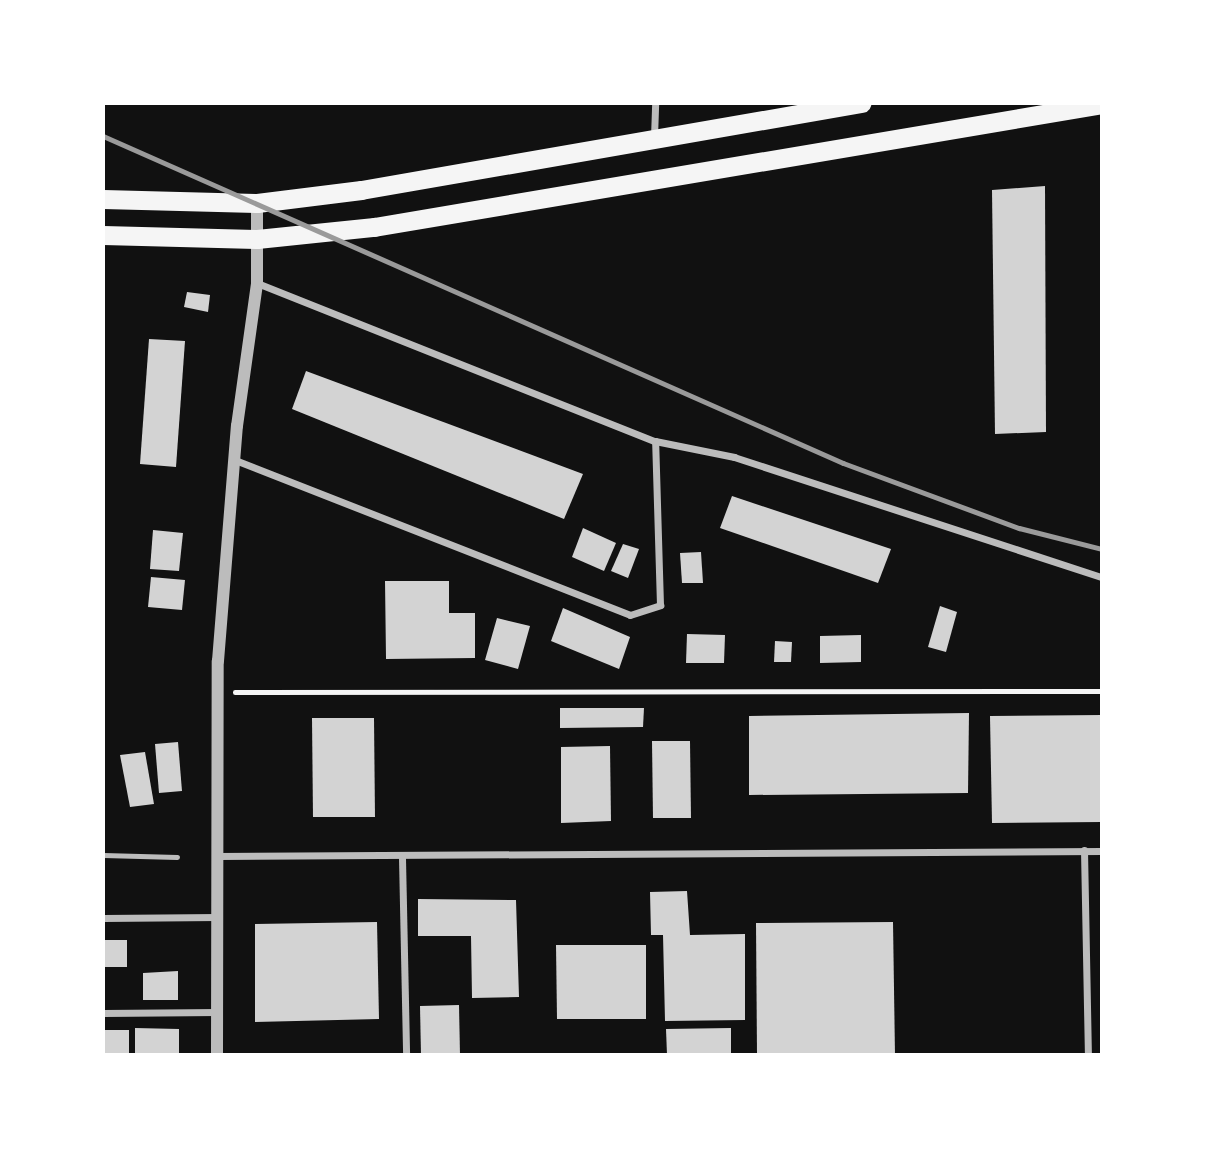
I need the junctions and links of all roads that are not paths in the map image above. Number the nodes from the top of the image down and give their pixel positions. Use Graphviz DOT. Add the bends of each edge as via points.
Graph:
graph roads {
  1 [pos="655,103"];
  2 [pos="861,103"];
  3 [pos="1102,104"];
  4 [pos="654,141"];
  5 [pos="103,199"];
  6 [pos="257,202"];
  7 [pos="103,235"];
  8 [pos="257,239"];
  9 [pos="257,283"];
  10 [pos="655,440"];
  11 [pos="235,460"];
  12 [pos="1102,576"];
  13 [pos="1084,850"];
  14 [pos="1102,850"];
  15 [pos="103,855"];
  16 [pos="218,856"];
  17 [pos="177,857"];
  18 [pos="402,858"];
  19 [pos="218,917"];
  20 [pos="103,918"];
  21 [pos="103,1013"];
  22 [pos="218,1013"];
  23 [pos="218,1055"];
  24 [pos="405,1055"];
  25 [pos="1088,1055"];
  1 -- 4 [label="street"];
  2 -- 4 [label="highway"];
  3 -- 8 [label="highway" via="374,227"];
  4 -- 6 [label="highway" via="501,170"];
  5 -- 6 [label="highway"];
  6 -- 8 [label="street"];
  7 -- 8 [label="highway"];
  8 -- 9 [label="street"];
  9 -- 10 [label="street"];
  9 -- 11 [label="street"];
  10 -- 11 [label="street" via="660,605 630,615"];
  10 -- 12 [label="street" via="734,457"];
  11 -- 16 [label="street" via="218,692"];
  13 -- 14 [label="street"];
  13 -- 18 [label="street"];
  13 -- 25 [label="street"];
  15 -- 17 [label="lane"];
  16 -- 18 [label="street"];
  16 -- 19 [label="street"];
  18 -- 24 [label="street"];
  19 -- 20 [label="street"];
  19 -- 22 [label="street"];
  21 -- 22 [label="street"];
  22 -- 23 [label="street"];
}
